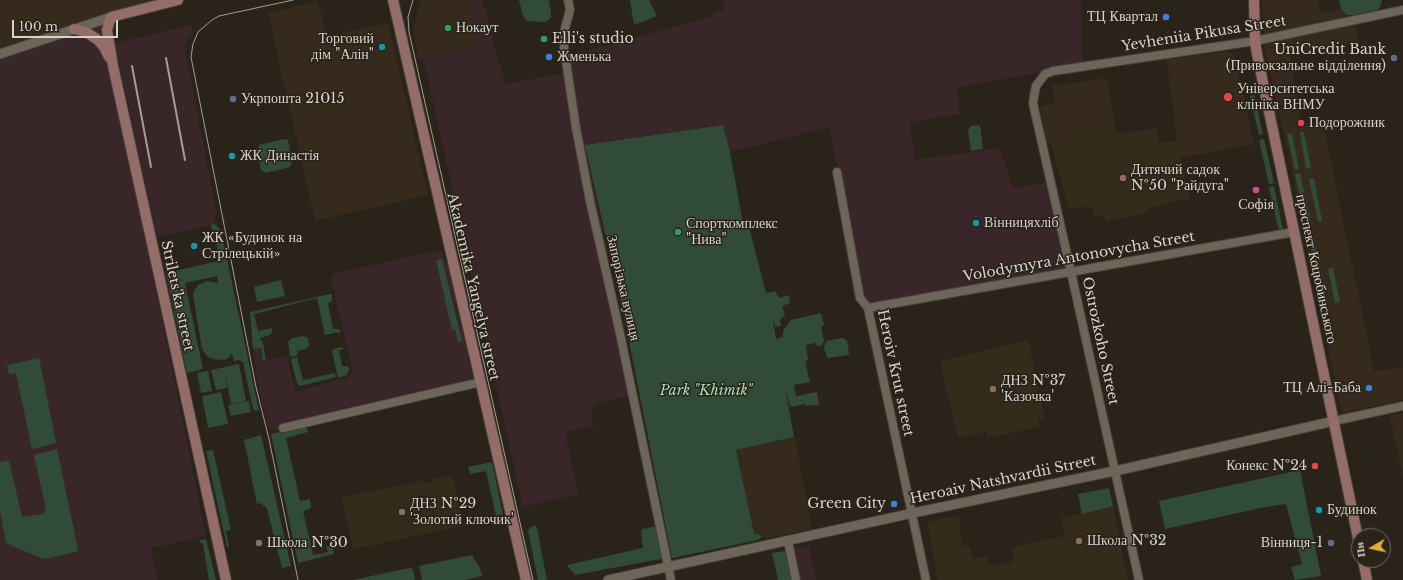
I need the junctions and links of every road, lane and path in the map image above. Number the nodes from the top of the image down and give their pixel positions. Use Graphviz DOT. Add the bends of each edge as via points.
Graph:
graph roads {
  1 [pos="178,0"];
  2 [pos="393,0"];
  3 [pos="568,0"];
  4 [pos="1254,0"];
  5 [pos="1403,10"];
  6 [pos="111,17"];
  7 [pos="74,29"];
  8 [pos="1255,41"];
  9 [pos="0,54"];
  10 [pos="113,66"];
  11 [pos="1034,108"];
  12 [pos="837,172"];
  13 [pos="1294,232"];
  14 [pos="1071,272"];
  15 [pos="868,308"];
  16 [pos="481,382"];
  17 [pos="1399,407"];
  18 [pos="1334,421"];
  19 [pos="283,428"];
  20 [pos="1115,470"];
  21 [pos="913,513"];
  22 [pos="1356,528"];
  23 [pos="788,541"];
  24 [pos="669,567"];
  25 [pos="1364,568"];
  26 [pos="226,580"];
  27 [pos="526,580"];
  28 [pos="608,580"];
  29 [pos="671,580"];
  30 [pos="796,580"];
  31 [pos="926,580"];
  32 [pos="1139,580"];
  33 [pos="1367,580"];
  1 -- 6 [label="main road"];
  2 -- 16 [label="main road, Akademika Yangelya street"];
  3 -- 24 [label="street, Запорізька вулиця" via="570,10 565,28 564,48 576,128"];
  4 -- 8 [label="main road, проспект Коцюбинського"];
  5 -- 8 [label="street, Yevheniia Pikusa Street"];
  6 -- 7 [label="street"];
  6 -- 10 [label="main road, Strilets'ka street" via="107,30"];
  7 -- 9 [label="street"];
  7 -- 10 [label="main road" via="86,32 98,40"];
  8 -- 11 [label="street, Yevheniia Pikusa Street" via="1053,71 1046,74 1036,86 1032,102"];
  8 -- 13 [label="main road, проспект Коцюбинського"];
  10 -- 26 [label="main road, Strilets'ka street"];
  11 -- 14 [label="street, Ostrozkoho Street"];
  12 -- 15 [label="street, Heroiv Krut street" via="860,298"];
  13 -- 14 [label="street, Volodymyra Antonovycha Street"];
  13 -- 18 [label="main road, проспект Коцюбинського"];
  14 -- 15 [label="street, Volodymyra Antonovycha Street"];
  14 -- 20 [label="street, Ostrozkoho Street"];
  15 -- 21 [label="street, Heroiv Krut street"];
  16 -- 19 [label="street"];
  16 -- 27 [label="main road, Akademika Yangelya street"];
  17 -- 18 [label="street, Heroaiv Natshvardii Street"];
  18 -- 20 [label="street, Heroaiv Natshvardii Street"];
  18 -- 22 [label="main road, проспект Коцюбинського"];
  20 -- 21 [label="street, Heroaiv Natshvardii Street"];
  20 -- 32 [label="street, Ostrozkoho Street"];
  21 -- 23 [label="street, Heroaiv Natshvardii Street"];
  21 -- 31 [label="street, Heroiv Krut street"];
  23 -- 24 [label="street, Heroaiv Natshvardii Street"];
  23 -- 30 [label="street"];
  24 -- 28 [label="street, Heroaiv Natshvardii Street"];
  24 -- 29 [label="street, Запорізька вулиця"];
  25 -- 33 [label="main road"];
}
